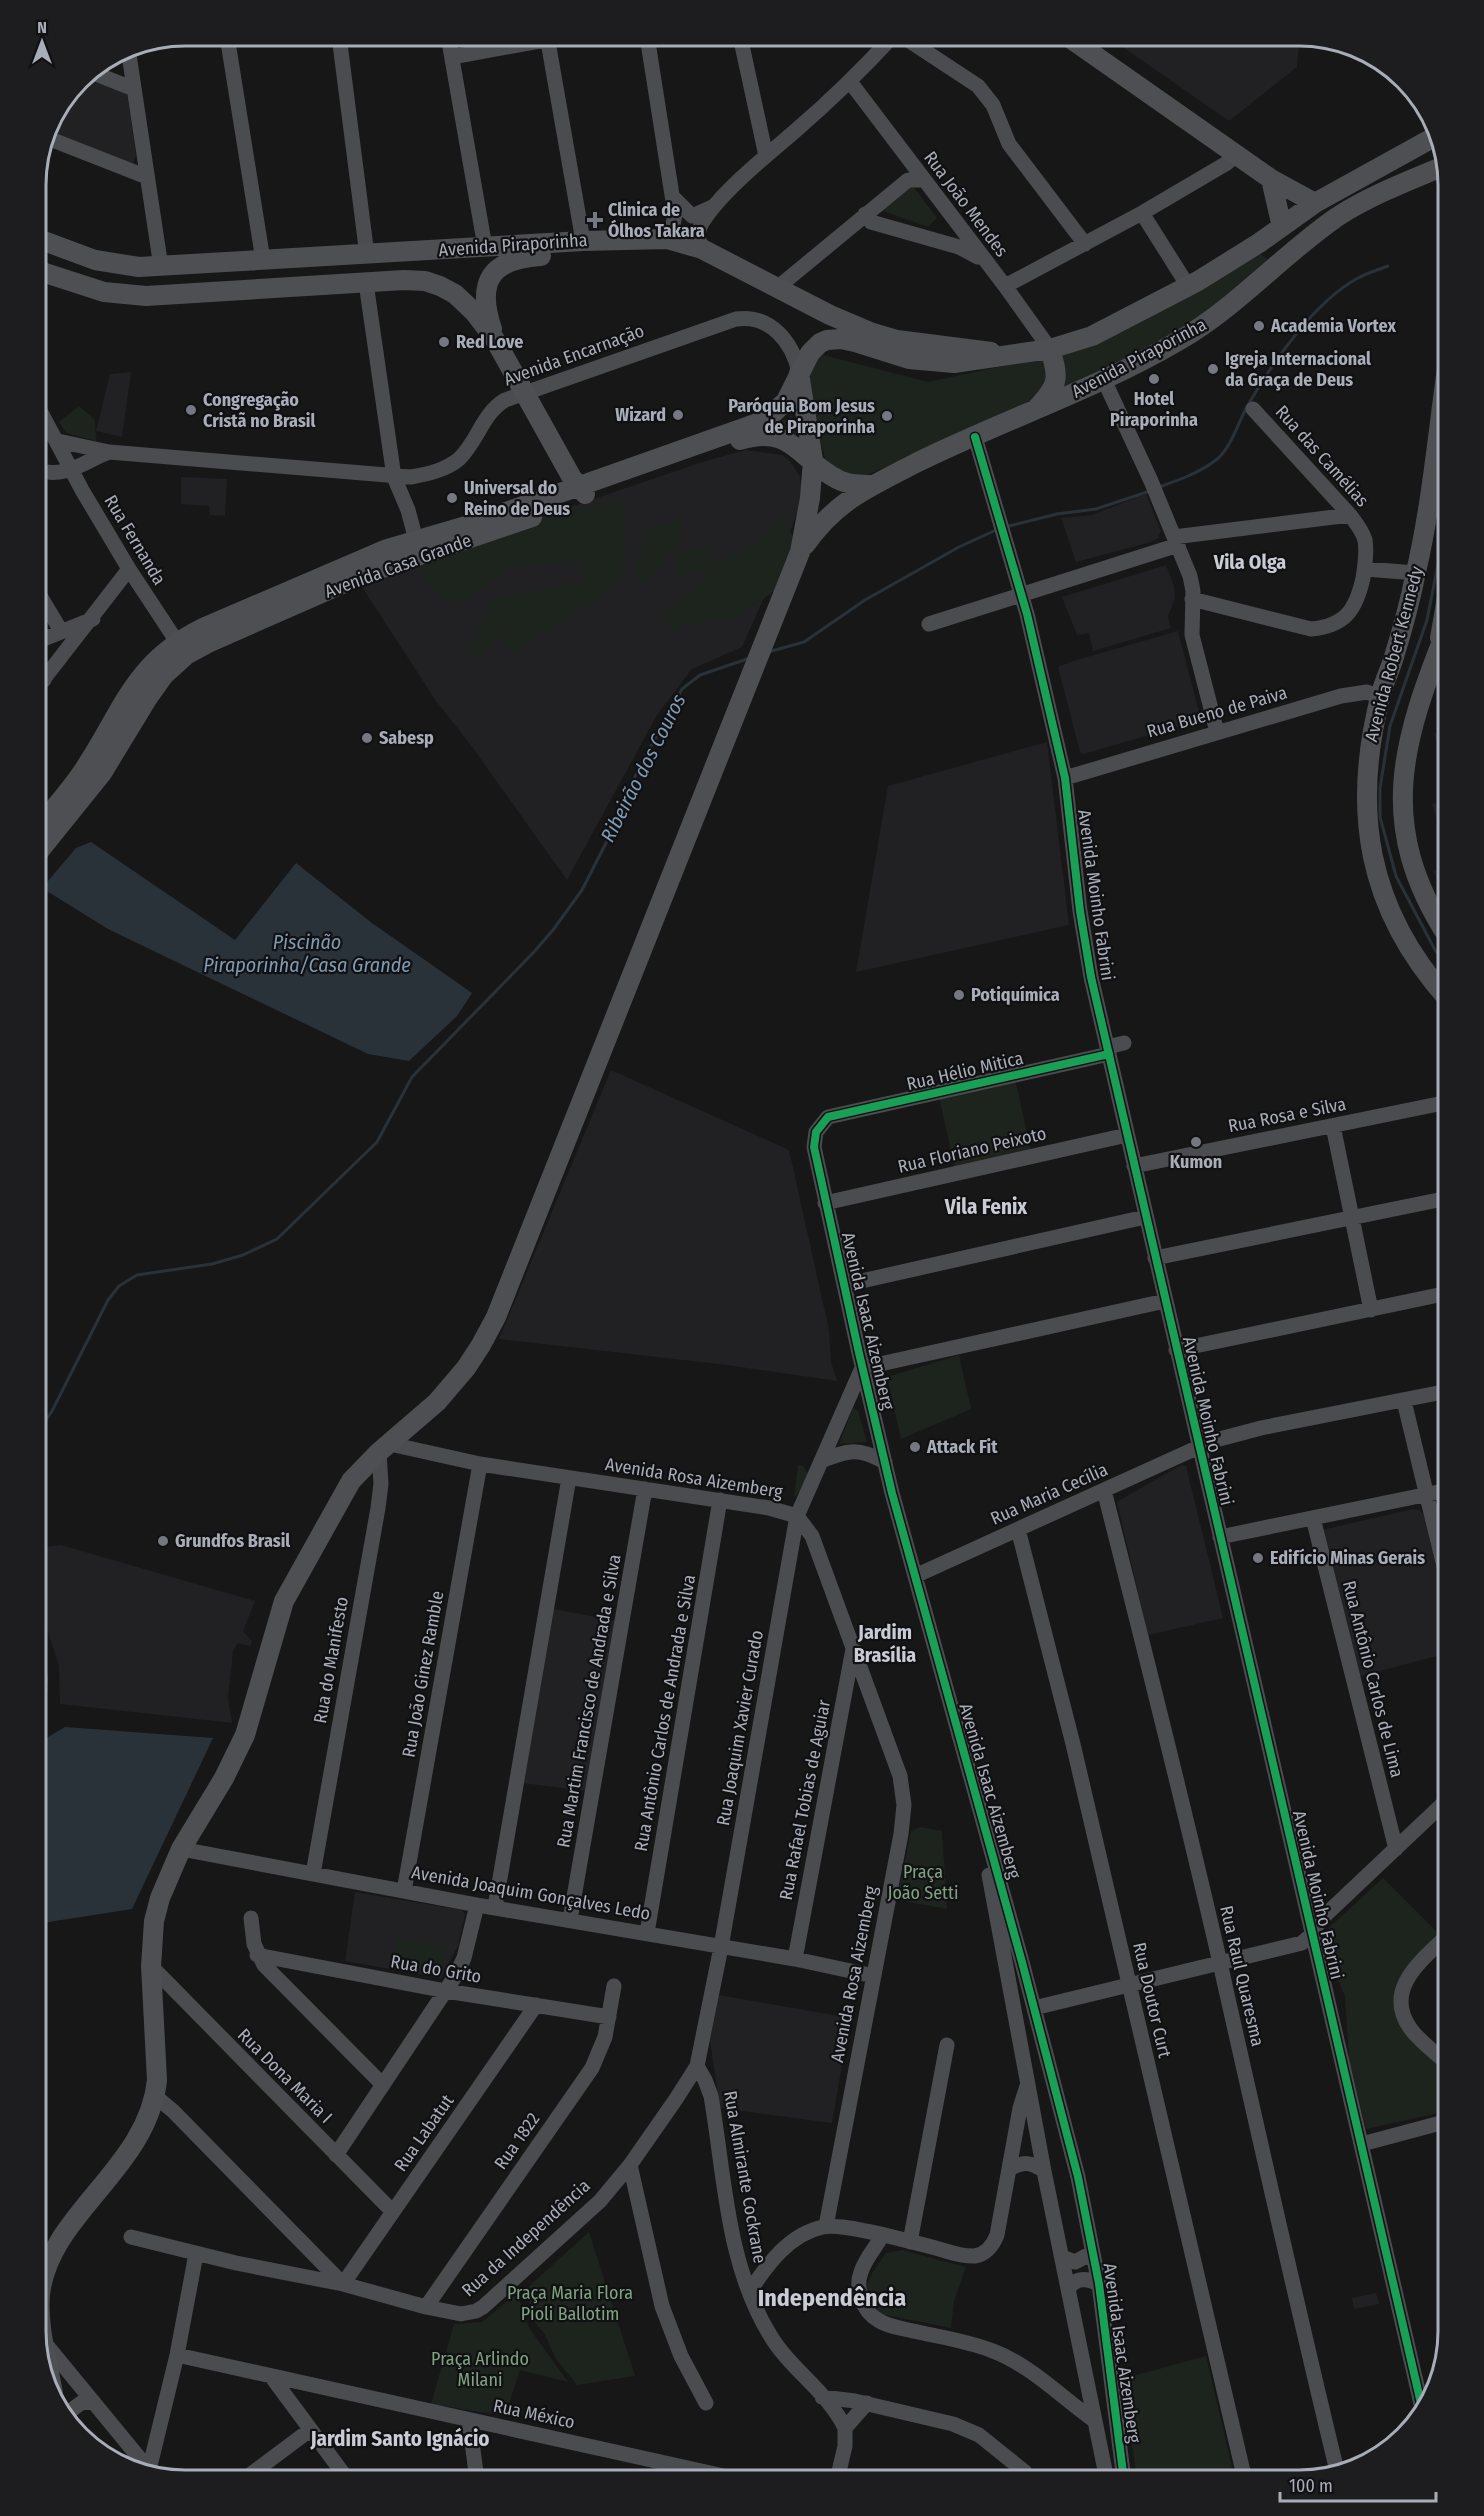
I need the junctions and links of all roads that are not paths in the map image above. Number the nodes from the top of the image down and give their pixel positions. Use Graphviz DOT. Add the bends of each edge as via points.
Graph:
graph roads {
  1 [pos="228,47"];
  2 [pos="340,47"];
  3 [pos="450,47"];
  4 [pos="503,47"];
  5 [pos="550,47"];
  6 [pos="649,47"];
  7 [pos="742,47"];
  8 [pos="884,47"];
  9 [pos="919,47"];
  10 [pos="1083,47"];
  11 [pos="452,57"];
  12 [pos="130,58"];
  13 [pos="101,76"];
  14 [pos="851,82"];
  15 [pos="134,89"];
  16 [pos="1429,140"];
  17 [pos="54,141"];
  18 [pos="1238,154"];
  19 [pos="766,156"];
  20 [pos="1435,170"];
  21 [pos="914,174"];
  22 [pos="147,177"];
  23 [pos="1271,179"];
  24 [pos="673,197"];
  25 [pos="1315,203"];
  26 [pos="714,206"];
  27 [pos="1142,213"];
  28 [pos="865,214"];
  29 [pos="954,220"];
  30 [pos="1282,227"];
  31 [pos="667,239"];
  32 [pos="582,241"];
  33 [pos="47,242"];
  34 [pos="942,242"];
  35 [pos="1085,244"];
  36 [pos="485,247"];
  37 [pos="702,249"];
  38 [pos="367,255"];
  39 [pos="263,260"];
  40 [pos="983,260"];
  41 [pos="161,267"];
  42 [pos="47,274"];
  43 [pos="366,283"];
  44 [pos="1005,286"];
  45 [pos="1188,286"];
  46 [pos="777,288"];
  47 [pos="188,294"];
  48 [pos="494,338"];
  49 [pos="1050,349"];
  50 [pos="1008,356"];
  51 [pos="799,373"];
  52 [pos="1104,380"];
  53 [pos="524,392"];
  54 [pos="1254,409"];
  55 [pos="1034,411"];
  56 [pos="47,424"];
  57 [pos="1438,427"];
  58 [pos="975,437"];
  59 [pos="58,441"];
  60 [pos="109,452"];
  61 [pos="813,460"];
  62 [pos="72,471"];
  63 [pos="47,472"];
  64 [pos="394,477"];
  65 [pos="873,485"];
  66 [pos="583,491"];
  67 [pos="1350,515"];
  68 [pos="1438,517"];
  69 [pos="416,540"];
  70 [pos="1176,541"];
  71 [pos="800,552"];
  72 [pos="129,569"];
  73 [pos="1365,569"];
  74 [pos="1416,573"];
  75 [pos="1022,594"];
  76 [pos="1192,599"];
  77 [pos="47,607"];
  78 [pos="93,619"];
  79 [pos="929,624"];
  80 [pos="61,631"];
  81 [pos="47,637"];
  82 [pos="1438,647"];
  83 [pos="181,649"];
  84 [pos="1437,653"];
  85 [pos="1393,660"];
  86 [pos="47,677"];
  87 [pos="1380,697"];
  88 [pos="1217,732"];
  89 [pos="1065,778"];
  90 [pos="47,817"];
  91 [pos="47,842"];
  92 [pos="1438,922"];
  93 [pos="1438,986"];
  94 [pos="1124,1042"];
  95 [pos="1108,1051"];
  96 [pos="1438,1104"];
  97 [pos="828,1117"];
  98 [pos="1333,1126"];
  99 [pos="1127,1135"];
  100 [pos="1134,1166"];
  101 [pos="1438,1200"];
  102 [pos="825,1203"];
  103 [pos="1145,1217"];
  104 [pos="1352,1217"];
  105 [pos="1155,1258"];
  106 [pos="844,1285"];
  107 [pos="1438,1295"];
  108 [pos="1165,1301"];
  109 [pos="1371,1310"];
  110 [pos="1176,1350"];
  111 [pos="862,1368"];
  112 [pos="1438,1393"];
  113 [pos="1404,1401"];
  114 [pos="1198,1446"];
  115 [pos="385,1448"];
  116 [pos="821,1461"];
  117 [pos="885,1462"];
  118 [pos="480,1464"];
  119 [pos="569,1478"];
  120 [pos="645,1489"];
  121 [pos="1104,1490"];
  122 [pos="1438,1492"];
  123 [pos="1426,1495"];
  124 [pos="720,1500"];
  125 [pos="797,1516"];
  126 [pos="1313,1518"];
  127 [pos="1018,1529"];
  128 [pos="1220,1537"];
  129 [pos="1438,1543"];
  130 [pos="817,1549"];
  131 [pos="790,1553"];
  132 [pos="915,1576"];
  133 [pos="853,1649"];
  134 [pos="1438,1809"];
  135 [pos="978,1810"];
  136 [pos="181,1849"];
  137 [pos="1396,1849"];
  138 [pos="313,1874"];
  139 [pos="404,1891"];
  140 [pos="477,1905"];
  141 [pos="495,1907"];
  142 [pos="251,1917"];
  143 [pos="570,1920"];
  144 [pos="648,1933"];
  145 [pos="1312,1934"];
  146 [pos="1438,1945"];
  147 [pos="721,1947"];
  148 [pos="257,1954"];
  149 [pos="795,1959"];
  150 [pos="1220,1963"];
  151 [pos="151,1966"];
  152 [pos="874,1976"];
  153 [pos="1128,1985"];
  154 [pos="614,1986"];
  155 [pos="446,1991"];
  156 [pos="537,2005"];
  157 [pos="1034,2008"];
  158 [pos="609,2017"];
  159 [pos="947,2045"];
  160 [pos="1438,2055"];
  161 [pos="697,2066"];
  162 [pos="383,2085"];
  163 [pos="1028,2085"];
  164 [pos="155,2096"];
  165 [pos="1438,2124"];
  166 [pos="1362,2144"];
  167 [pos="336,2155"];
  168 [pos="630,2165"];
  169 [pos="1009,2169"];
  170 [pos="1044,2171"];
  171 [pos="393,2212"];
  172 [pos="826,2226"];
  173 [pos="882,2236"];
  174 [pos="132,2237"];
  175 [pos="910,2242"];
  176 [pos="1092,2253"];
  177 [pos="196,2254"];
  178 [pos="1062,2257"];
  179 [pos="46,2275"];
  180 [pos="343,2284"];
  181 [pos="1099,2284"];
  182 [pos="1068,2289"];
  183 [pos="749,2292"];
  184 [pos="426,2307"];
  185 [pos="48,2347"];
  186 [pos="177,2355"];
  187 [pos="272,2376"];
  188 [pos="822,2397"];
  189 [pos="1420,2398"];
  190 [pos="93,2402"];
  191 [pos="706,2403"];
  192 [pos="867,2403"];
  193 [pos="72,2410"];
  194 [pos="469,2420"];
  195 [pos="1095,2421"];
  196 [pos="845,2428"];
  197 [pos="310,2430"];
  198 [pos="144,2463"];
  199 [pos="1335,2464"];
  200 [pos="151,2465"];
  201 [pos="258,2469"];
  202 [pos="340,2469"];
  203 [pos="476,2469"];
  204 [pos="692,2469"];
  205 [pos="839,2470"];
  206 [pos="1022,2470"];
  207 [pos="1105,2470"];
  208 [pos="1123,2470"];
  209 [pos="1243,2470"];
  1 -- 39 [label="street"];
  2 -- 38 [label="street"];
  3 -- 11 [label="street"];
  4 -- 11 [label="street"];
  5 -- 32 [label="street"];
  6 -- 24 [label="street"];
  7 -- 19 [label="street"];
  8 -- 14 [label="street"];
  9 -- 35 [label="street" via="986,94 1009,144"];
  10 -- 18 [label="main road"];
  11 -- 36 [label="street"];
  12 -- 15 [label="street"];
  13 -- 15 [label="street"];
  14 -- 19 [label="street"];
  14 -- 21 [label="street, Rua João Mendes"];
  15 -- 22 [label="street"];
  16 -- 25 [label="main road, Avenida Piraporinha"];
  17 -- 22 [label="street"];
  18 -- 23 [label="main road"];
  18 -- 27 [label="street"];
  19 -- 26 [label="street"];
  20 -- 52 [label="main road, Avenida Piraporinha" via="1339,216 1221,314"];
  21 -- 28 [label="street"];
  21 -- 29 [label="street, Rua João Mendes"];
  22 -- 41 [label="street"];
  23 -- 25 [label="main road"];
  23 -- 30 [label="main road"];
  24 -- 26 [label="street" via="692,216"];
  24 -- 31 [label="street" via="674,224"];
  25 -- 30 [label="main road, Avenida Piraporinha"];
  26 -- 37 [label="street" via="698,232"];
  27 -- 35 [label="street"];
  27 -- 45 [label="street"];
  28 -- 34 [label="street" via="871,222"];
  28 -- 46 [label="street"];
  29 -- 34 [label="street"];
  29 -- 40 [label="street, Rua João Mendes"];
  30 -- 45 [label="main road, Avenida Piraporinha"];
  31 -- 32 [label="main road, Avenida Piraporinha"];
  31 -- 37 [label="main road, Avenida Piraporinha"];
  32 -- 36 [label="main road, Avenida Piraporinha"];
  32 -- 48 [label="main road" via="557,253 518,258 497,269 484,297"];
  33 -- 41 [label="main road, Avenida Piraporinha" via="96,260"];
  34 -- 40 [label="street"];
  35 -- 44 [label="street"];
  36 -- 38 [label="main road, Avenida Piraporinha"];
  37 -- 46 [label="main road, Avenida Piraporinha"];
  38 -- 39 [label="main road, Avenida Piraporinha"];
  39 -- 41 [label="main road, Avenida Piraporinha"];
  40 -- 44 [label="street, Rua João Mendes"];
  41 -- 47 [label="main road"];
  42 -- 47 [label="main road, Avenida Piraporinha" via="104,292"];
  43 -- 47 [label="main road, Avenida Piraporinha"];
  43 -- 48 [label="main road, Avenida Piraporinha" via="416,280 440,286 463,300"];
  43 -- 64 [label="street"];
  44 -- 49 [label="street, Rua João Mendes"];
  45 -- 49 [label="main road, Avenida Piraporinha" via="1092,336"];
  46 -- 50 [label="main road, Avenida Piraporinha" via="850,325 884,336"];
  48 -- 53 [label="main road, Avenida Piraporinha"];
  49 -- 50 [label="main road, Avenida Piraporinha"];
  49 -- 55 [label="main road" via="1056,382"];
  50 -- 51 [label="main road, Avenida Piraporinha" via="931,362 832,339 815,347"];
  51 -- 53 [label="street, Avenida Encarnação" via="793,351 783,337 746,317"];
  51 -- 61 [label="main road"];
  51 -- 66 [label="main road, Avenida Casa Grande" via="786,401 769,417"];
  52 -- 55 [label="main road, Avenida Piraporinha"];
  52 -- 70 [label="street"];
  53 -- 64 [label="street, Avenida Encarnação" via="493,409 454,462 424,474"];
  53 -- 66 [label="main road, Avenida Piraporinha"];
  54 -- 67 [label="street, Rua das Camélias"];
  55 -- 58 [label="main road, Avenida Piraporinha"];
  56 -- 59 [label="street"];
  57 -- 74 [label="main road, Avenida Robert Kennedy"];
  58 -- 65 [label="main road, Avenida Piraporinha"];
  58 -- 75 [label="street, Avenida Moinho Fabrini"];
  59 -- 60 [label="street, Avenida Encarnação"];
  59 -- 62 [label="street, Rua Fernanda"];
  60 -- 62 [label="street"];
  60 -- 64 [label="street, Avenida Encarnação"];
  61 -- 65 [label="main road" via="841,481"];
  61 -- 66 [label="main road, Avenida Casa Grande" via="778,437 754,435"];
  61 -- 71 [label="main road"];
  62 -- 63 [label="street"];
  62 -- 72 [label="street, Rua Fernanda"];
  64 -- 69 [label="street"];
  65 -- 71 [label="main road, Avenida Piraporinha" via="831,512"];
  66 -- 69 [label="main road, Avenida Casa Grande"];
  66 -- 83 [label="main road, Avenida Casa Grande" via="455,545 367,573 210,642"];
  67 -- 70 [label="street"];
  67 -- 73 [label="street, Rua das Camélias" via="1364,538"];
  68 -- 85 [label="main road" via="1419,608"];
  69 -- 83 [label="main road, Avenida Casa Grande" via="370,555 203,628"];
  70 -- 75 [label="street"];
  70 -- 76 [label="street" via="1190,576"];
  71 -- 115 [label="main road" via="496,1317 476,1353 437,1402"];
  72 -- 78 [label="street"];
  72 -- 83 [label="street, Rua Fernanda"];
  73 -- 74 [label="street"];
  73 -- 76 [label="street, Rua das Camélias" via="1353,608 1341,620 1317,628 1301,628"];
  74 -- 85 [label="main road, Avenida Robert Kennedy"];
  75 -- 79 [label="street"];
  75 -- 89 [label="street, Avenida Moinho Fabrini"];
  76 -- 88 [label="street" via="1192,635"];
  77 -- 80 [label="street"];
  78 -- 80 [label="street"];
  78 -- 86 [label="street"];
  80 -- 81 [label="street"];
  82 -- 84 [label="main road"];
  83 -- 90 [label="main road, Avenida Casa Grande" via="150,665 87,766"];
  83 -- 91 [label="main road, Avenida Casa Grande" via="102,773"];
  84 -- 92 [label="main road, Avenida Robert Kennedy" via="1406,748 1401,804 1414,872"];
  85 -- 87 [label="main road, Avenida Robert Kennedy"];
  87 -- 88 [label="street, Rua Bueno de Paiva" via="1367,692 1350,694"];
  87 -- 93 [label="main road, Avenida Robert Kennedy" via="1366,777 1371,845 1394,920 1411,951"];
  88 -- 89 [label="street, Rua Bueno de Paiva"];
  89 -- 95 [label="street, Avenida Moinho Fabrini" via="1080,911"];
  94 -- 95 [label="street, Rua Hélio Mitica"];
  95 -- 97 [label="street, Rua Hélio Mitica"];
  95 -- 99 [label="street, Avenida Moinho Fabrini"];
  96 -- 98 [label="street, Rua Rosa e Silva"];
  97 -- 102 [label="street, Avenida Isaac Aizemberg" via="816,1132 814,1147"];
  98 -- 100 [label="street, Rua Rosa e Silva"];
  98 -- 104 [label="street"];
  99 -- 100 [label="street, Avenida Moinho Fabrini"];
  99 -- 102 [label="street, Rua Floriano Peixoto"];
  100 -- 103 [label="street, Avenida Moinho Fabrini"];
  101 -- 104 [label="street"];
  102 -- 106 [label="street, Avenida Isaac Aizemberg"];
  103 -- 105 [label="street, Avenida Moinho Fabrini"];
  103 -- 106 [label="street"];
  104 -- 105 [label="street"];
  104 -- 109 [label="street"];
  105 -- 108 [label="street, Avenida Moinho Fabrini"];
  106 -- 111 [label="street, Avenida Isaac Aizemberg"];
  107 -- 109 [label="street"];
  108 -- 110 [label="street, Avenida Moinho Fabrini"];
  108 -- 111 [label="street"];
  109 -- 110 [label="street"];
  110 -- 114 [label="street, Avenida Moinho Fabrini"];
  111 -- 116 [label="street, Rua Joaquim Xavier Curado"];
  111 -- 117 [label="street, Avenida Isaac Aizemberg"];
  112 -- 113 [label="street, Rua Maria Cecília"];
  113 -- 114 [label="street, Rua Maria Cecília" via="1231,1435"];
  113 -- 123 [label="street"];
  114 -- 121 [label="street, Rua Maria Cecília"];
  114 -- 128 [label="street, Avenida Moinho Fabrini"];
  115 -- 118 [label="street, Avenida Rosa Aizemberg"];
  115 -- 136 [label="main road" via="351,1481 284,1601 244,1735 224,1778"];
  115 -- 138 [label="street, Rua do Manifesto" via="378,1508"];
  116 -- 117 [label="street" via="859,1451"];
  116 -- 125 [label="street, Rua Joaquim Xavier Curado"];
  117 -- 132 [label="street, Avenida Isaac Aizemberg"];
  118 -- 119 [label="street, Avenida Rosa Aizemberg"];
  118 -- 139 [label="street, Rua João Ginez Ramble"];
  119 -- 120 [label="street, Avenida Rosa Aizemberg"];
  119 -- 141 [label="street"];
  120 -- 124 [label="street, Avenida Rosa Aizemberg"];
  120 -- 143 [label="street, Rua Martim Francisco de Andrada e Silva"];
  121 -- 127 [label="street, Rua Maria Cecília"];
  121 -- 150 [label="street, Rua Raul Quaresma"];
  122 -- 123 [label="street"];
  123 -- 126 [label="street"];
  123 -- 129 [label="street"];
  124 -- 125 [label="street, Avenida Rosa Aizemberg"];
  124 -- 144 [label="street, Rua Antônio Carlos de Andrada e Silva"];
  125 -- 130 [label="street, Avenida Rosa Aizemberg"];
  125 -- 131 [label="street, Rua Joaquim Xavier Curado"];
  126 -- 128 [label="street"];
  126 -- 137 [label="street, Rua Antônio Carlos de Lima"];
  127 -- 132 [label="street, Rua Maria Cecília"];
  127 -- 153 [label="street, Rua Doutor Curt" via="1073,1744"];
  128 -- 145 [label="street, Avenida Moinho Fabrini"];
  130 -- 131 [label="street" via="805,1545"];
  130 -- 133 [label="street, Avenida Rosa Aizemberg"];
  131 -- 147 [label="street, Rua Joaquim Xavier Curado"];
  132 -- 135 [label="street, Avenida Isaac Aizemberg"];
  133 -- 149 [label="street, Rua Rafael Tobias de Aguiar"];
  133 -- 152 [label="street, Avenida Rosa Aizemberg" via="900,1776 904,1805"];
  134 -- 137 [label="street"];
  135 -- 157 [label="street, Avenida Isaac Aizemberg"];
  135 -- 163 [label="street, Avenida Isaac Aizemberg"];
  136 -- 138 [label="street, Avenida Joaquim Gonçalves Ledo"];
  136 -- 151 [label="main road" via="154,1921"];
  137 -- 145 [label="street" via="1320,1920"];
  138 -- 139 [label="street, Avenida Joaquim Gonçalves Ledo"];
  139 -- 140 [label="street, Avenida Joaquim Gonçalves Ledo"];
  140 -- 141 [label="street, Avenida Joaquim Gonçalves Ledo"];
  140 -- 155 [label="street" via="464,1958"];
  141 -- 143 [label="street, Avenida Joaquim Gonçalves Ledo"];
  142 -- 148 [label="street"];
  143 -- 144 [label="street, Avenida Joaquim Gonçalves Ledo"];
  144 -- 147 [label="street, Avenida Joaquim Gonçalves Ledo"];
  145 -- 150 [label="street" via="1302,1943"];
  145 -- 166 [label="street, Avenida Moinho Fabrini"];
  146 -- 160 [label="street" via="1410,1974 1401,1995 1410,2028"];
  147 -- 149 [label="street, Avenida Joaquim Gonçalves Ledo"];
  147 -- 161 [label="street, Rua da Independência"];
  148 -- 155 [label="street, Rua do Grito"];
  148 -- 162 [label="street"];
  149 -- 152 [label="street, Avenida Joaquim Gonçalves Ledo"];
  150 -- 153 [label="street"];
  150 -- 199 [label="street, Rua Raul Quaresma"];
  151 -- 164 [label="main road"];
  151 -- 167 [label="street, Rua Dona Maria I"];
  152 -- 172 [label="street, Avenida Rosa Aizemberg"];
  153 -- 157 [label="street"];
  153 -- 209 [label="street, Rua Doutor Curt"];
  154 -- 158 [label="street, Rua 1822"];
  155 -- 156 [label="street, Rua do Grito"];
  155 -- 162 [label="street"];
  156 -- 158 [label="street, Rua do Grito"];
  156 -- 171 [label="street, Rua Labatut"];
  157 -- 176 [label="street, Avenida Isaac Aizemberg" via="1075,2167"];
  158 -- 184 [label="street, Rua 1822" via="592,2068"];
  159 -- 175 [label="street"];
  161 -- 168 [label="street, Rua da Independência"];
  161 -- 183 [label="street, Rua Almirante Cockrane" via="711,2096 732,2237"];
  162 -- 167 [label="street"];
  163 -- 169 [label="street"];
  163 -- 170 [label="street, Avenida Isaac Aizemberg"];
  164 -- 179 [label="main road" via="135,2144 65,2233"];
  164 -- 180 [label="street"];
  165 -- 166 [label="street"];
  166 -- 189 [label="street, Avenida Moinho Fabrini"];
  167 -- 171 [label="street, Rua Dona Maria I"];
  168 -- 184 [label="street, Rua da Independência" via="585,2216 483,2307 460,2314"];
  168 -- 191 [label="street" via="662,2306 681,2356"];
  169 -- 170 [label="street" via="1032,2163"];
  169 -- 175 [label="street" via="997,2235 988,2250 966,2256"];
  170 -- 178 [label="street, Avenida Isaac Aizemberg"];
  171 -- 180 [label="street, Rua Labatut"];
  172 -- 173 [label="street"];
  172 -- 183 [label="street" via="799,2236 781,2251"];
  173 -- 175 [label="street"];
  173 -- 195 [label="street" via="861,2271 859,2286 861,2299 876,2320 995,2351 1036,2376"];
  174 -- 177 [label="street, Rua da Independência"];
  176 -- 178 [label="street" via="1075,2262"];
  176 -- 181 [label="street, Avenida Isaac Aizemberg"];
  177 -- 180 [label="street, Rua da Independência"];
  177 -- 186 [label="street"];
  178 -- 182 [label="street, Avenida Isaac Aizemberg"];
  180 -- 184 [label="street, Rua da Independência"];
  181 -- 182 [label="street" via="1083,2279 1073,2282"];
  181 -- 208 [label="street, Avenida Isaac Aizemberg"];
  182 -- 195 [label="street, Avenida Isaac Aizemberg"];
  183 -- 188 [label="street, Rua Almirante Cockrane" via="771,2337"];
  185 -- 190 [label="street"];
  186 -- 187 [label="street, Rua México"];
  186 -- 200 [label="street"];
  187 -- 194 [label="street, Rua México"];
  187 -- 197 [label="street"];
  188 -- 192 [label="street"];
  188 -- 196 [label="street, Rua Almirante Cockrane"];
  190 -- 193 [label="street" via="81,2403"];
  190 -- 198 [label="street"];
  192 -- 196 [label="street"];
  192 -- 206 [label="street" via="966,2429 990,2442"];
  194 -- 203 [label="street"];
  194 -- 204 [label="street, Rua México"];
  195 -- 207 [label="street, Avenida Isaac Aizemberg"];
  196 -- 205 [label="street"];
  197 -- 201 [label="street"];
  197 -- 202 [label="street"];
}
